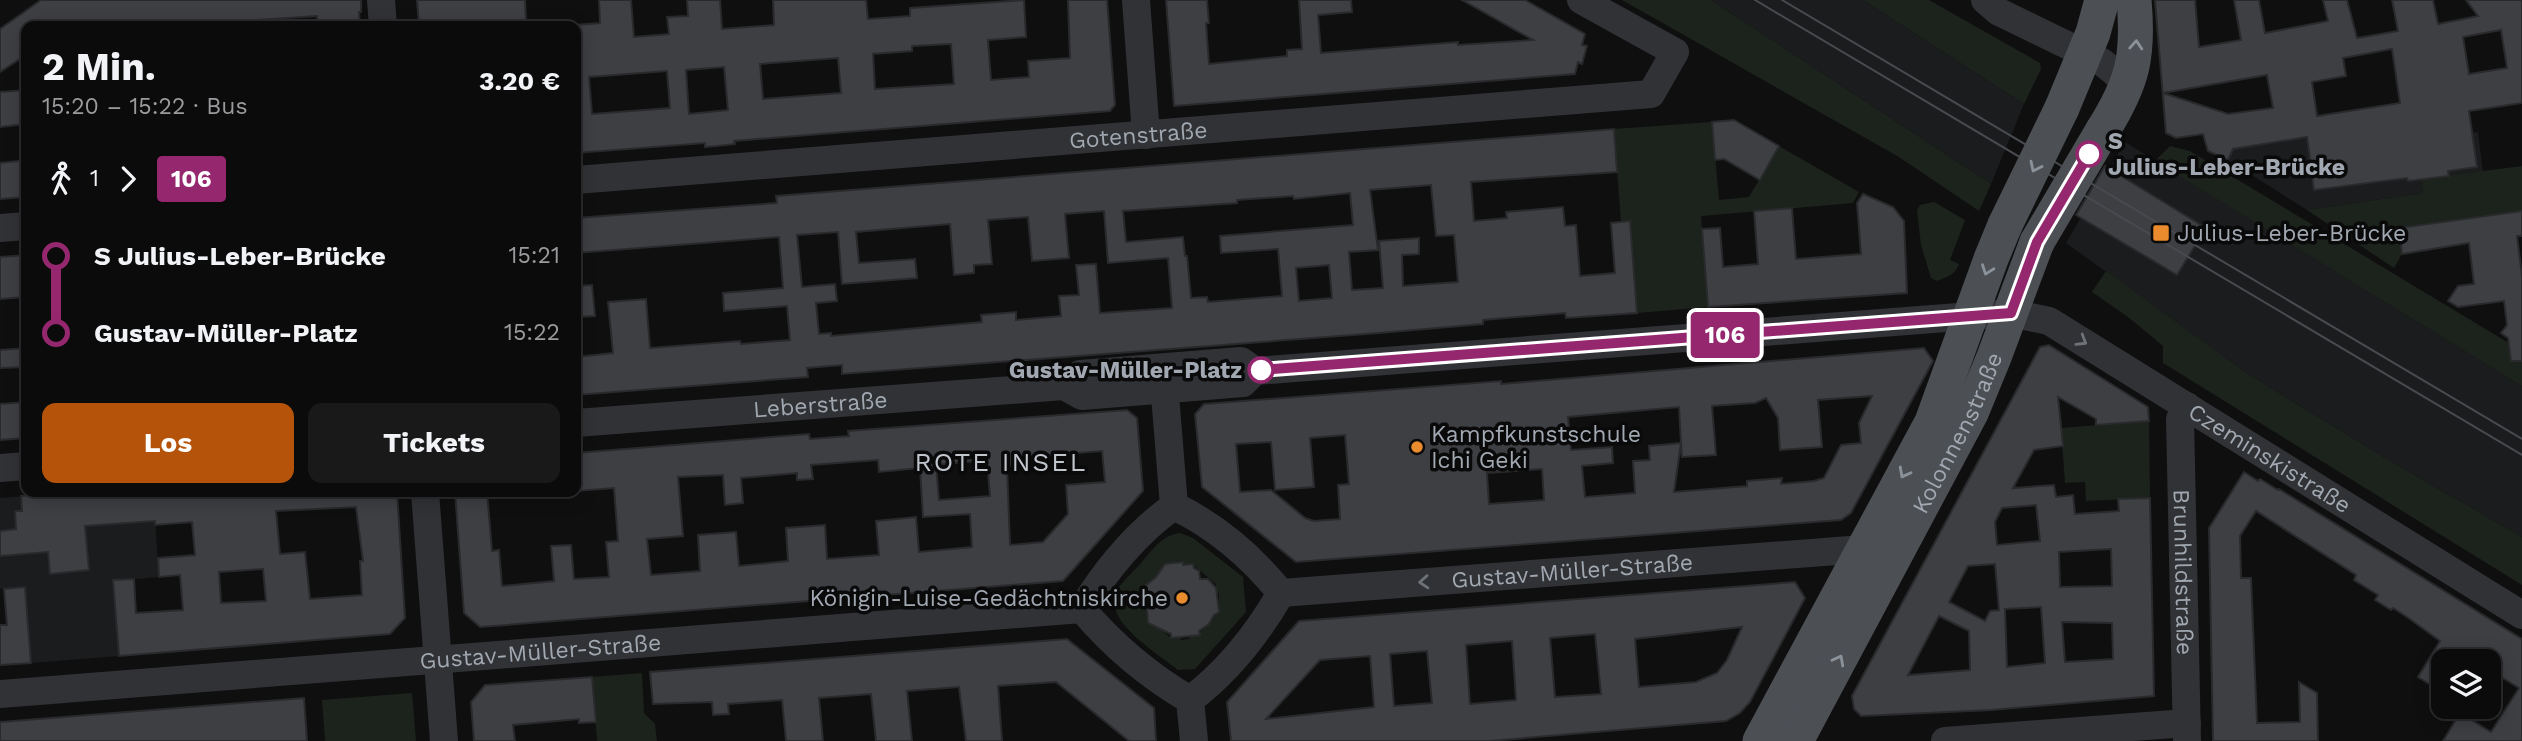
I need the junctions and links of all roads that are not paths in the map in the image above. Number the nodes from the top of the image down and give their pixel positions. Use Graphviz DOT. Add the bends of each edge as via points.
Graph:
graph roads {
  1 [pos="381,0"];
  2 [pos="1136,0"];
  3 [pos="1581,0"];
  4 [pos="1985,0"];
  5 [pos="2102,0"];
  6 [pos="2134,0"];
  7 [pos="383,21"];
  8 [pos="2085,54"];
  9 [pos="2126,90"];
  10 [pos="1146,135"];
  11 [pos="581,180"];
  12 [pos="21,226"];
  13 [pos="0,228"];
  14 [pos="2011,313"];
  15 [pos="1970,316"];
  16 [pos="1163,378"];
  17 [pos="2187,406"];
  18 [pos="581,423"];
  19 [pos="21,466"];
  20 [pos="0,468"];
  21 [pos="425,497"];
  22 [pos="1174,506"];
  23 [pos="1863,549"];
  24 [pos="1281,593"];
  25 [pos="1082,609"];
  26 [pos="2522,615"];
  27 [pos="438,660"];
  28 [pos="0,694"];
  29 [pos="1190,700"];
  30 [pos="2187,732"];
  31 [pos="1802,739"];
  32 [pos="444,741"];
  33 [pos="1194,741"];
  34 [pos="1760,741"];
  35 [pos="1945,741"];
  1 -- 7 [label="street"];
  2 -- 10 [label="street"];
  3 -- 10 [label="street, Gotenstraße" via="1675,52 1651,94"];
  4 -- 8 [label="street" via="1999,12"];
  5 -- 8 [label="main road, Kolonnenstraße"];
  9 -- 6 [label="main road, Kolonnenstraße, one-way" via="2137,48"];
  8 -- 9 [label="street" via="2112,69"];
  8 -- 15 [label="main road, Kolonnenstraße, one-way, bridge" via="2005,225"];
  9 -- 14 [label="main road, Kolonnenstraße, bridge" via="2037,242"];
  10 -- 11 [label="street, Gotenstraße"];
  12 -- 13 [label="street"];
  14 -- 15 [label="street, Leberstraße"];
  14 -- 17 [label="street, Czeminskistraße, one-way" via="2049,321"];
  31 -- 14 [label="main road, Kolonnenstraße, one-way" via="1971,413"];
  15 -- 16 [label="street, Leberstraße" via="1255,371 1241,361"];
  15 -- 23 [label="main road, Kolonnenstraße, one-way" via="1932,422"];
  16 -- 18 [label="street, Leberstraße" via="1080,374 1064,386"];
  16 -- 22 [label="street"];
  17 -- 26 [label="street, Czeminskistraße"];
  17 -- 30 [label="street, Brunhildstraße" via="2180,419"];
  19 -- 20 [label="street"];
  21 -- 27 [label="street"];
  22 -- 24 [label="street" via="1203,520 1259,565"];
  22 -- 25 [label="street" via="1147,526 1102,577"];
  23 -- 24 [label="street, Gustav-Müller-Straße, one-way"];
  23 -- 34 [label="main road, Kolonnenstraße"];
  24 -- 29 [label="street" via="1264,623 1208,687"];
  25 -- 27 [label="street, Gustav-Müller-Straße"];
  25 -- 29 [label="street" via="1106,638"];
  27 -- 28 [label="street, Gustav-Müller-Straße"];
  27 -- 32 [label="street"];
  29 -- 33 [label="street"];
  30 -- 35 [label="street"];
}
